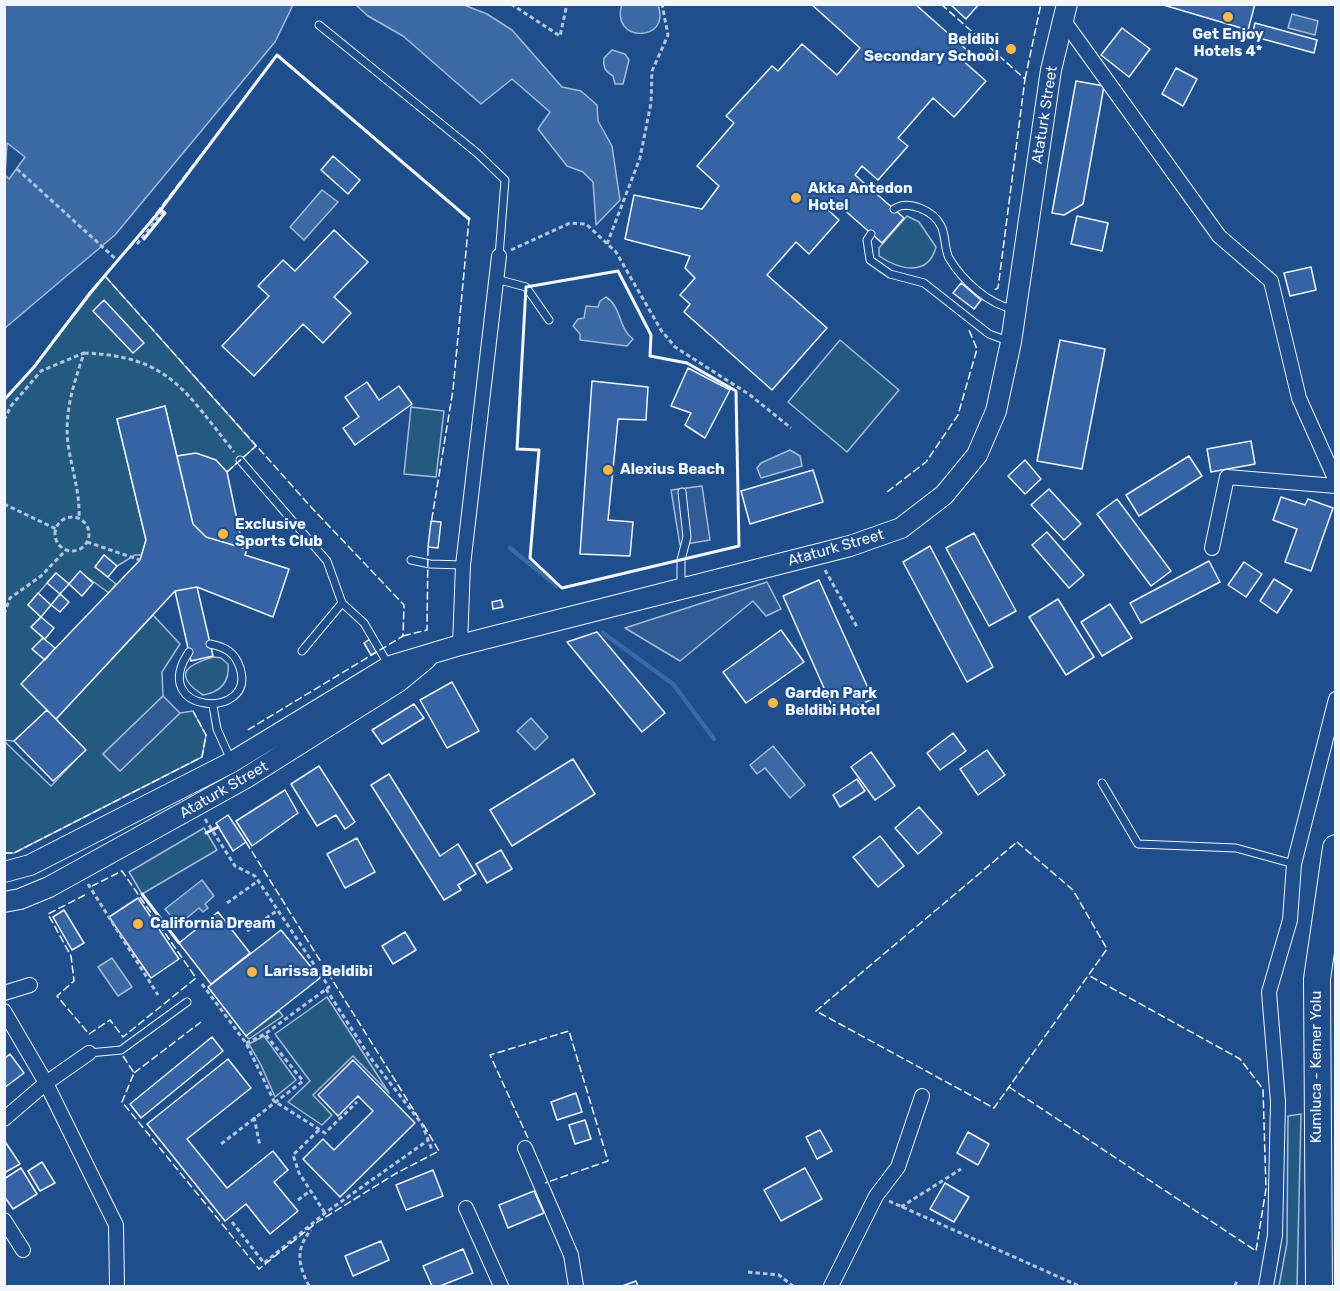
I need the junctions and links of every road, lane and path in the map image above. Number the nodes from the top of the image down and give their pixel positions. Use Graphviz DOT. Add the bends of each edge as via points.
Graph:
graph roads {
  1 [pos="511,4"];
  2 [pos="567,4"];
  3 [pos="662,4"];
  4 [pos="1065,13"];
  5 [pos="320,25"];
  6 [pos="17,169"];
  7 [pos="894,209"];
  8 [pos="159,212"];
  9 [pos="871,234"];
  10 [pos="137,244"];
  11 [pos="607,244"];
  12 [pos="499,256"];
  13 [pos="118,261"];
  14 [pos="496,279"];
  15 [pos="1015,309"];
  16 [pos="549,320"];
  17 [pos="1011,342"];
  18 [pos="84,352"];
  19 [pos="4,420"];
  20 [pos="791,428"];
  21 [pos="240,460"];
  22 [pos="1335,481"];
  23 [pos="1335,486"];
  24 [pos="682,492"];
  25 [pos="4,504"];
  26 [pos="79,519"];
  27 [pos="56,529"];
  28 [pos="87,542"];
  29 [pos="1212,548"];
  30 [pos="66,550"];
  31 [pos="817,555"];
  32 [pos="140,560"];
  33 [pos="411,560"];
  34 [pos="463,566"];
  35 [pos="681,589"];
  36 [pos="4,596"];
  37 [pos="10,598"];
  38 [pos="342,603"];
  39 [pos="4,614"];
  40 [pos="857,627"];
  41 [pos="210,644"];
  42 [pos="460,645"];
  43 [pos="302,651"];
  44 [pos="189,652"];
  45 [pos="394,674"];
  46 [pos="1335,699"];
  47 [pos="213,706"];
  48 [pos="232,762"];
  49 [pos="244,779"];
  50 [pos="1102,783"];
  51 [pos="204,818"];
  52 [pos="1335,848"];
  53 [pos="1294,864"];
  54 [pos="4,872"];
  55 [pos="258,881"];
  56 [pos="87,882"];
  57 [pos="4,902"];
  58 [pos="227,903"];
  59 [pos="278,910"];
  60 [pos="247,931"];
  61 [pos="202,984"];
  62 [pos="30,985"];
  63 [pos="326,989"];
  64 [pos="4,993"];
  65 [pos="158,995"];
  66 [pos="187,1002"];
  67 [pos="4,1011"];
  68 [pos="265,1034"];
  69 [pos="246,1043"];
  70 [pos="88,1053"];
  71 [pos="46,1083"];
  72 [pos="922,1096"];
  73 [pos="274,1101"];
  74 [pos="357,1102"];
  75 [pos="254,1117"];
  76 [pos="4,1119"];
  77 [pos="319,1129"];
  78 [pos="427,1141"];
  79 [pos="221,1144"];
  80 [pos="260,1146"];
  81 [pos="525,1148"];
  82 [pos="432,1150"];
  83 [pos="961,1169"];
  84 [pos="310,1191"];
  85 [pos="876,1196"];
  86 [pos="298,1200"];
  87 [pos="901,1207"];
  88 [pos="466,1208"];
  89 [pos="325,1213"];
  90 [pos="4,1220"];
  91 [pos="232,1222"];
  92 [pos="311,1230"];
  93 [pos="23,1250"];
  94 [pos="748,1272"];
  95 [pos="1237,1280"];
  96 [pos="309,1286"];
  97 [pos="117,1287"];
  98 [pos="501,1287"];
  99 [pos="576,1287"];
  100 [pos="793,1287"];
  101 [pos="831,1287"];
  102 [pos="1079,1287"];
  103 [pos="1235,1287"];
  104 [pos="1266,1287"];
  105 [pos="1319,1287"];
  1 -- 2 [label="path" via="560,36"];
  3 -- 11 [label="path" via="668,34 652,71 651,103 640,158"];
  4 -- 15 [label="street, Ataturk Street" via="1051,70"];
  4 -- 22 [label="street" via="1219,236 1271,281 1299,398"];
  5 -- 12 [label="lane" via="505,180"];
  6 -- 13 [label="path"];
  7 -- 15 [label="lane" via="921,207 941,225 948,257 976,289 997,305"];
  8 -- 10 [label="path" via="162,213"];
  9 -- 17 [label="lane" via="867,240 870,260 890,274 924,283 989,334"];
  11 -- 12 [label="path" via="586,224 570,223"];
  11 -- 20 [label="path" via="675,347 750,395"];
  12 -- 14 [label="street"];
  14 -- 16 [label="lane" via="526,287"];
  14 -- 34 [label="street"];
  15 -- 17 [label="street, Ataturk Street"];
  17 -- 31 [label="street, Ataturk Street" via="996,411 977,455 944,495 901,528"];
  18 -- 19 [label="path" via="41,370"];
  18 -- 21 [label="path" via="118,354 155,367 184,390"];
  18 -- 26 [label="path" via="68,405 68,444 80,494"];
  21 -- 38 [label="lane" via="327,561"];
  23 -- 29 [label="street" via="1227,477"];
  24 -- 35 [label="lane" via="687,537 681,560"];
  25 -- 27 [label="path"];
  26 -- 27 [label="path" via="61,521"];
  26 -- 28 [label="path" via="89,533"];
  27 -- 30 [label="path" via="57,542"];
  28 -- 30 [label="path" via="78,550"];
  28 -- 32 [label="path"];
  30 -- 37 [label="path"];
  31 -- 35 [label="street, Ataturk Street"];
  31 -- 40 [label="path"];
  33 -- 34 [label="lane"];
  34 -- 42 [label="street"];
  35 -- 42 [label="street, Ataturk Street"];
  36 -- 37 [label="path"];
  37 -- 39 [label="path"];
  38 -- 43 [label="lane"];
  38 -- 45 [label="lane" via="364,623"];
  41 -- 47 [label="lane" via="226,647 237,658 242,673 238,689 228,700"];
  42 -- 45 [label="street, Ataturk Street"];
  44 -- 47 [label="lane" via="182,663 183,689 202,705"];
  45 -- 48 [label="street, Ataturk Street"];
  45 -- 49 [label="street, Ataturk Street"];
  46 -- 53 [label="street"];
  47 -- 48 [label="lane" via="217,729"];
  48 -- 49 [label="lane"];
  48 -- 54 [label="street, Ataturk Street" via="30,865"];
  49 -- 57 [label="street, Ataturk Street" via="49,887"];
  50 -- 53 [label="lane" via="1138,844 1236,848"];
  51 -- 55 [label="path" via="235,866"];
  52 -- 105 [label="highway, Kumluca - Kemer Yolu" via="1317,979"];
  53 -- 104 [label="street" via="1290,920 1269,992 1278,1102 1275,1235"];
  55 -- 58 [label="path"];
  55 -- 59 [label="path"];
  56 -- 65 [label="path"];
  59 -- 60 [label="path"];
  59 -- 63 [label="path" via="329,987"];
  61 -- 69 [label="path"];
  62 -- 64 [label="street"];
  63 -- 68 [label="path"];
  63 -- 78 [label="path" via="369,1056 422,1124"];
  66 -- 70 [label="lane" via="121,1050"];
  67 -- 71 [label="street"];
  68 -- 69 [label="path"];
  68 -- 73 [label="path" via="303,1081"];
  69 -- 73 [label="path"];
  70 -- 71 [label="street"];
  71 -- 76 [label="street"];
  71 -- 97 [label="street" via="116,1225"];
  72 -- 85 [label="street" via="898,1167"];
  73 -- 75 [label="path"];
  73 -- 77 [label="path"];
  74 -- 77 [label="path" via="325,1133"];
  75 -- 79 [label="path"];
  75 -- 80 [label="path"];
  77 -- 84 [label="path" via="293,1155"];
  78 -- 82 [label="path"];
  78 -- 89 [label="path"];
  81 -- 99 [label="street" via="571,1255"];
  83 -- 87 [label="path"];
  84 -- 86 [label="path"];
  84 -- 89 [label="path"];
  85 -- 87 [label="path"];
  85 -- 101 [label="street"];
  87 -- 102 [label="path"];
  88 -- 98 [label="street"];
  89 -- 91 [label="path" via="264,1263"];
  90 -- 93 [label="street"];
  92 -- 96 [label="path" via="302,1241 299,1268"];
  94 -- 100 [label="path" via="779,1275"];
  95 -- 103 [label="path"];
}
